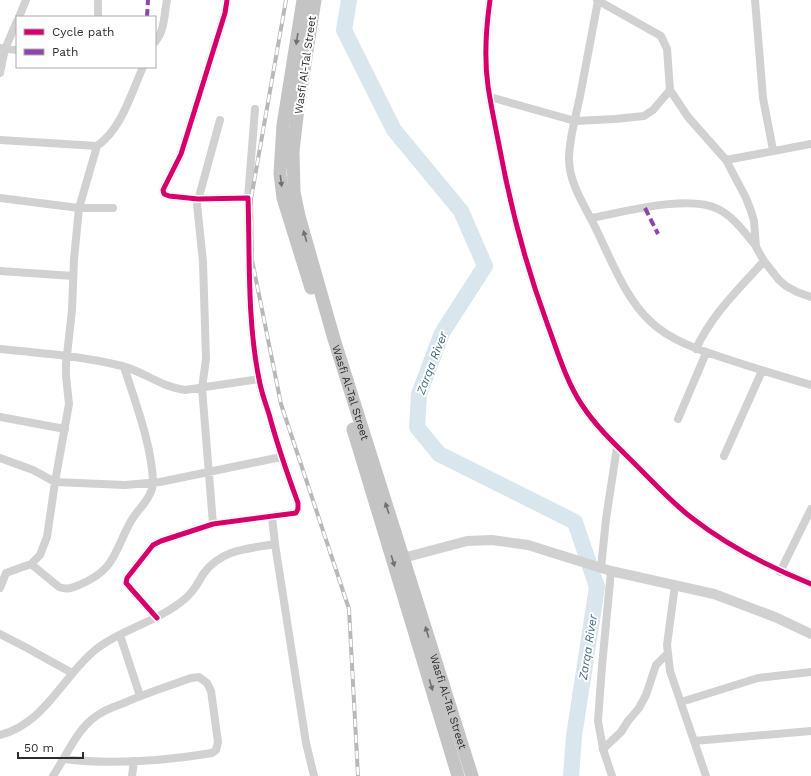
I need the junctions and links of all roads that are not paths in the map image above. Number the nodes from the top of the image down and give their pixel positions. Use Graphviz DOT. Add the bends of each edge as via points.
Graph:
graph roads {
  1 [pos="26,0"];
  2 [pos="98,0"];
  3 [pos="167,0"];
  4 [pos="227,0"];
  5 [pos="303,0"];
  6 [pos="315,0"];
  7 [pos="490,0"];
  8 [pos="598,0"];
  9 [pos="755,0"];
  10 [pos="19,16"];
  11 [pos="98,16"];
  12 [pos="16,23"];
  13 [pos="156,41"];
  14 [pos="2,48"];
  15 [pos="16,50"];
  16 [pos="143,68"];
  17 [pos="0,73"];
  18 [pos="670,90"];
  19 [pos="490,97"];
  20 [pos="255,109"];
  21 [pos="220,120"];
  22 [pos="575,121"];
  23 [pos="0,140"];
  24 [pos="811,144"];
  25 [pos="97,146"];
  26 [pos="773,150"];
  27 [pos="726,160"];
  28 [pos="280,165"];
  29 [pos="293,165"];
  30 [pos="0,198"];
  31 [pos="248,198"];
  32 [pos="198,199"];
  33 [pos="79,208"];
  34 [pos="113,208"];
  35 [pos="591,218"];
  36 [pos="756,247"];
  37 [pos="764,261"];
  38 [pos="0,271"];
  39 [pos="74,276"];
  40 [pos="811,297"];
  41 [pos="0,349"];
  42 [pos="696,349"];
  43 [pos="706,353"];
  44 [pos="67,356"];
  45 [pos="124,367"];
  46 [pos="762,371"];
  47 [pos="259,379"];
  48 [pos="811,385"];
  49 [pos="202,388"];
  50 [pos="0,417"];
  51 [pos="678,419"];
  52 [pos="65,429"];
  53 [pos="617,446"];
  54 [pos="724,456"];
  55 [pos="281,457"];
  56 [pos="0,458"];
  57 [pos="210,471"];
  58 [pos="55,482"];
  59 [pos="153,482"];
  60 [pos="811,509"];
  61 [pos="272,517"];
  62 [pos="213,524"];
  63 [pos="275,544"];
  64 [pos="403,558"];
  65 [pos="31,564"];
  66 [pos="601,568"];
  67 [pos="3,572"];
  68 [pos="780,572"];
  69 [pos="811,584"];
  70 [pos="675,585"];
  71 [pos="0,588"];
  72 [pos="157,618"];
  73 [pos="0,634"];
  74 [pos="811,634"];
  75 [pos="120,635"];
  76 [pos="667,654"];
  77 [pos="811,672"];
  78 [pos="72,673"];
  79 [pos="140,696"];
  80 [pos="681,702"];
  81 [pos="811,731"];
  82 [pos="0,735"];
  83 [pos="694,741"];
  84 [pos="603,749"];
  85 [pos="64,759"];
  86 [pos="134,761"];
  87 [pos="53,776"];
  88 [pos="132,776"];
  89 [pos="314,776"];
  90 [pos="458,776"];
  91 [pos="472,776"];
  92 [pos="612,776"];
  93 [pos="706,776"];
  1 -- 10 [label="street"];
  2 -- 11 [label="street"];
  3 -- 13 [label="street" via="163,26"];
  4 -- 32 [label="street" via="181,154 163,190 166,196"];
  5 -- 28 [label="main road, Wasfi Al-Tal Street, one-way" via="283,125"];
  6 -- 29 [label="main road, Wasfi Al-Tal Street" via="298,108"];
  7 -- 19 [label="street" via="486,54"];
  8 -- 18 [label="street" via="661,36 667,49"];
  8 -- 22 [label="street"];
  9 -- 26 [label="street" via="763,98"];
  12 -- 14 [label="street"];
  14 -- 15 [label="street"];
  14 -- 17 [label="street"];
  16 -- 25 [label="street" via="118,122 105,140"];
  18 -- 22 [label="street" via="653,110 638,118"];
  18 -- 27 [label="street" via="688,117"];
  19 -- 22 [label="street"];
  19 -- 53 [label="street" via="519,236 555,346 581,404"];
  20 -- 31 [label="street"];
  21 -- 32 [label="street"];
  22 -- 35 [label="street" via="569,160 576,189"];
  23 -- 25 [label="street"];
  24 -- 26 [label="street"];
  25 -- 33 [label="street"];
  26 -- 27 [label="street"];
  27 -- 36 [label="street" via="751,210"];
  28 -- 29 [label="main road"];
  28 -- 90 [label="main road, Wasfi Al-Tal Street, one-way" via="283,198"];
  64 -- 29 [label="main road, Wasfi Al-Tal Street, one-way" via="299,216 294,192"];
  30 -- 33 [label="street"];
  31 -- 32 [label="street"];
  31 -- 47 [label="street" via="251,316"];
  32 -- 49 [label="street" via="206,359"];
  33 -- 34 [label="street"];
  33 -- 39 [label="street"];
  35 -- 36 [label="street" via="673,204 694,203 718,209 726,214"];
  35 -- 42 [label="street" via="622,282 644,314 662,330"];
  36 -- 37 [label="street"];
  37 -- 40 [label="street" via="778,280"];
  37 -- 42 [label="street" via="715,316"];
  38 -- 39 [label="street"];
  39 -- 44 [label="street"];
  41 -- 44 [label="street"];
  42 -- 43 [label="street"];
  43 -- 46 [label="street"];
  43 -- 51 [label="street"];
  44 -- 45 [label="street" via="104,361"];
  44 -- 52 [label="street" via="66,376 70,399"];
  45 -- 49 [label="street" via="174,388"];
  45 -- 59 [label="street" via="148,449"];
  46 -- 48 [label="street"];
  46 -- 54 [label="street"];
  47 -- 49 [label="street"];
  47 -- 55 [label="street"];
  49 -- 57 [label="street"];
  50 -- 52 [label="street"];
  52 -- 58 [label="street"];
  53 -- 66 [label="street"];
  53 -- 68 [label="street" via="691,518"];
  55 -- 57 [label="street"];
  55 -- 61 [label="street" via="298,509 296,513"];
  56 -- 58 [label="street" via="33,470"];
  57 -- 59 [label="street"];
  57 -- 62 [label="street"];
  58 -- 59 [label="street" via="125,485"];
  58 -- 65 [label="street" via="47,537 40,555"];
  59 -- 65 [label="street" via="148,497 131,522 114,557 96,576 73,587 62,588"];
  60 -- 68 [label="street"];
  61 -- 62 [label="street"];
  61 -- 63 [label="street"];
  62 -- 72 [label="street" via="161,540 153,545 127,578 128,586"];
  63 -- 72 [label="street" via="232,552 220,557 208,569 196,588 175,607"];
  63 -- 89 [label="street" via="306,743"];
  64 -- 66 [label="street" via="453,544 479,540 504,541 554,552"];
  91 -- 64 [label="main road, Wasfi Al-Tal Street, one-way"];
  65 -- 67 [label="street"];
  66 -- 70 [label="street"];
  66 -- 84 [label="street" via="598,721"];
  67 -- 71 [label="street"];
  68 -- 69 [label="street"];
  70 -- 74 [label="street" via="727,599"];
  70 -- 76 [label="street"];
  72 -- 75 [label="street"];
  73 -- 78 [label="street"];
  75 -- 78 [label="street" via="94,651"];
  75 -- 79 [label="street"];
  76 -- 80 [label="street"];
  76 -- 84 [label="street" via="653,669 646,696 639,708 621,732"];
  77 -- 80 [label="street" via="758,678"];
  78 -- 82 [label="street" via="31,721"];
  79 -- 85 [label="street" via="102,712 91,720"];
  79 -- 86 [label="street" via="191,678 202,679 211,691 217,747 212,753"];
  80 -- 83 [label="street"];
  81 -- 83 [label="street"];
  83 -- 93 [label="street"];
  84 -- 92 [label="street"];
  85 -- 86 [label="street"];
  85 -- 87 [label="street"];
  86 -- 88 [label="street"];
}
